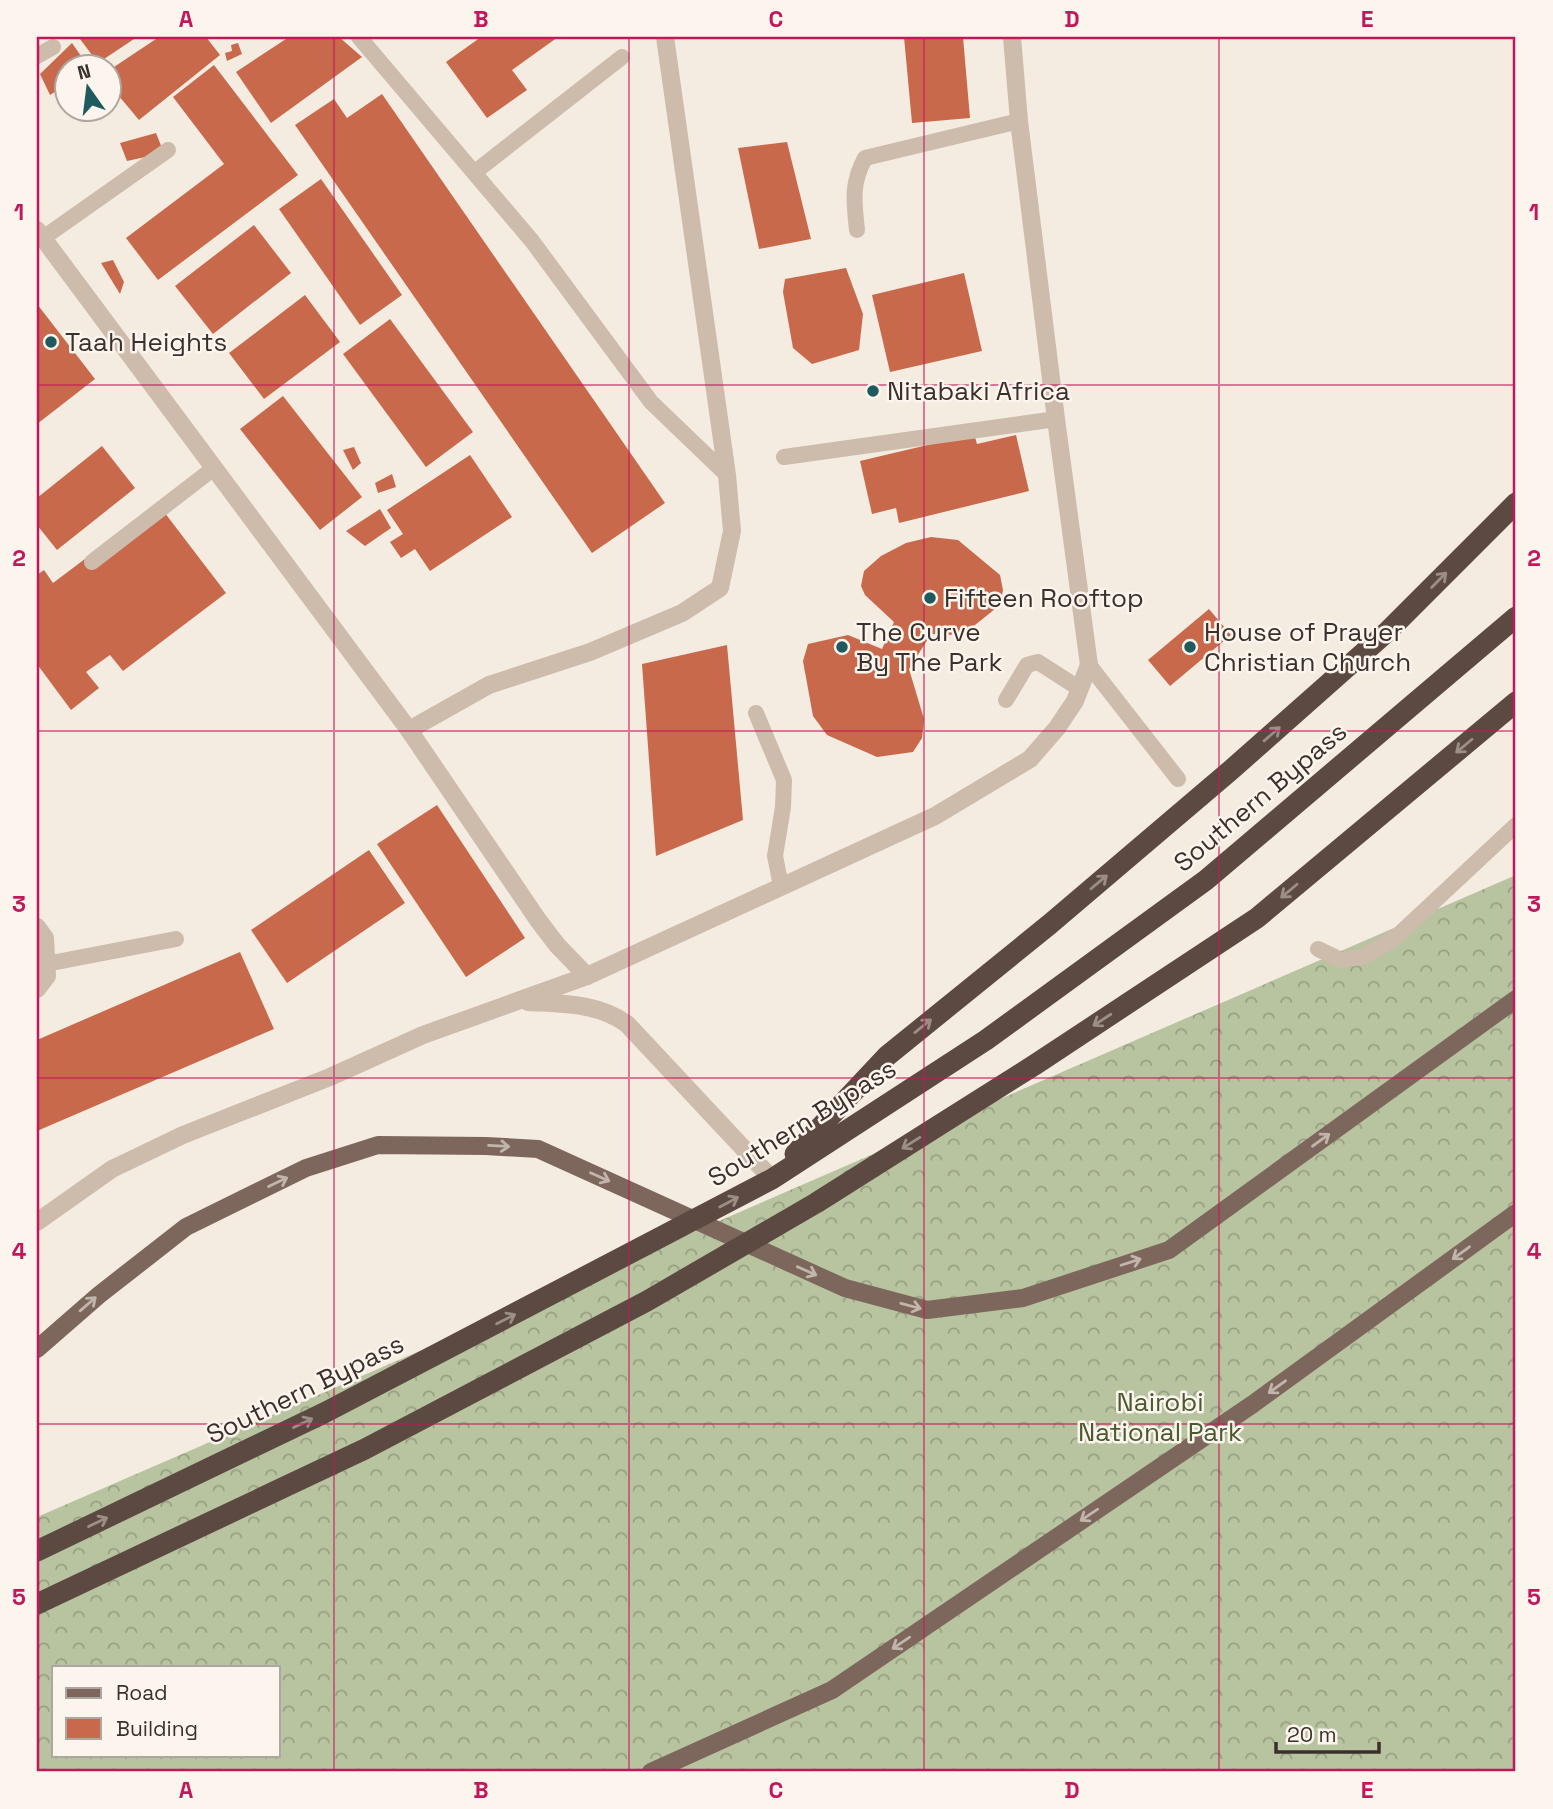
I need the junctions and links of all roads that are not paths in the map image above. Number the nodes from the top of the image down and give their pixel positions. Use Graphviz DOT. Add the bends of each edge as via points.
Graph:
graph roads {
  1 [pos="359,37"];
  2 [pos="665,37"];
  3 [pos="1012,37"];
  4 [pos="53,47"];
  5 [pos="37,56"];
  6 [pos="622,57"];
  7 [pos="1019,121"];
  8 [pos="168,150"];
  9 [pos="475,172"];
  10 [pos="857,230"];
  11 [pos="40,234"];
  12 [pos="1056,419"];
  13 [pos="784,457"];
  14 [pos="214,468"];
  15 [pos="727,475"];
  16 [pos="1516,503"];
  17 [pos="92,562"];
  18 [pos="1516,617"];
  19 [pos="1089,665"];
  20 [pos="1080,689"];
  21 [pos="1006,700"];
  22 [pos="1516,702"];
  23 [pos="756,713"];
  24 [pos="409,730"];
  25 [pos="1178,779"];
  26 [pos="1516,825"];
  27 [pos="781,886"];
  28 [pos="37,927"];
  29 [pos="176,939"];
  30 [pos="1318,949"];
  31 [pos="46,964"];
  32 [pos="587,976"];
  33 [pos="37,989"];
  34 [pos="1516,999"];
  35 [pos="521,1001"];
  36 [pos="772,1179"];
  37 [pos="1516,1213"];
  38 [pos="37,1222"];
  39 [pos="37,1349"];
  40 [pos="37,1551"];
  41 [pos="37,1604"];
  42 [pos="651,1772"];
  1 -- 9 [label="lane"];
  2 -- 15 [label="street"];
  3 -- 7 [label="street"];
  4 -- 5 [label="lane"];
  6 -- 9 [label="lane"];
  7 -- 10 [label="lane" via="865,158 856,175 853,197"];
  7 -- 12 [label="street"];
  8 -- 11 [label="lane"];
  9 -- 15 [label="lane" via="651,402"];
  11 -- 14 [label="street"];
  12 -- 13 [label="lane"];
  12 -- 19 [label="street"];
  14 -- 17 [label="lane"];
  14 -- 24 [label="street"];
  15 -- 24 [label="street" via="732,531 720,588 681,613 590,652 489,685"];
  36 -- 16 [label="highway, one-way" via="887,1056 1270,736 1388,631"];
  18 -- 36 [label="highway, Southern Bypass" via="1206,880 986,1040"];
  19 -- 20 [label="street"];
  19 -- 25 [label="lane"];
  20 -- 21 [label="lane" via="1038,662 1027,665"];
  20 -- 27 [label="street" via="1058,728 1030,759 935,816"];
  22 -- 41 [label="highway, one-way" via="1257,918 816,1203 647,1301 377,1443"];
  23 -- 27 [label="lane" via="784,780 775,856"];
  24 -- 32 [label="street" via="538,920"];
  26 -- 30 [label="lane" via="1395,938 1362,957 1341,960"];
  27 -- 32 [label="street"];
  28 -- 31 [label="street" via="45,939"];
  29 -- 31 [label="lane"];
  31 -- 33 [label="street" via="47,976"];
  32 -- 35 [label="street"];
  39 -- 34 [label="main road, one-way" via="186,1227 306,1168 378,1145 538,1149 845,1288 927,1310 1023,1298 1169,1250"];
  35 -- 36 [label="street" via="595,1007 622,1020"];
  35 -- 38 [label="street" via="423,1035 183,1135 112,1169"];
  40 -- 36 [label="highway, Southern Bypass, one-way" via="324,1413"];
  37 -- 42 [label="main road, one-way" via="1253,1404 832,1690"];
}
